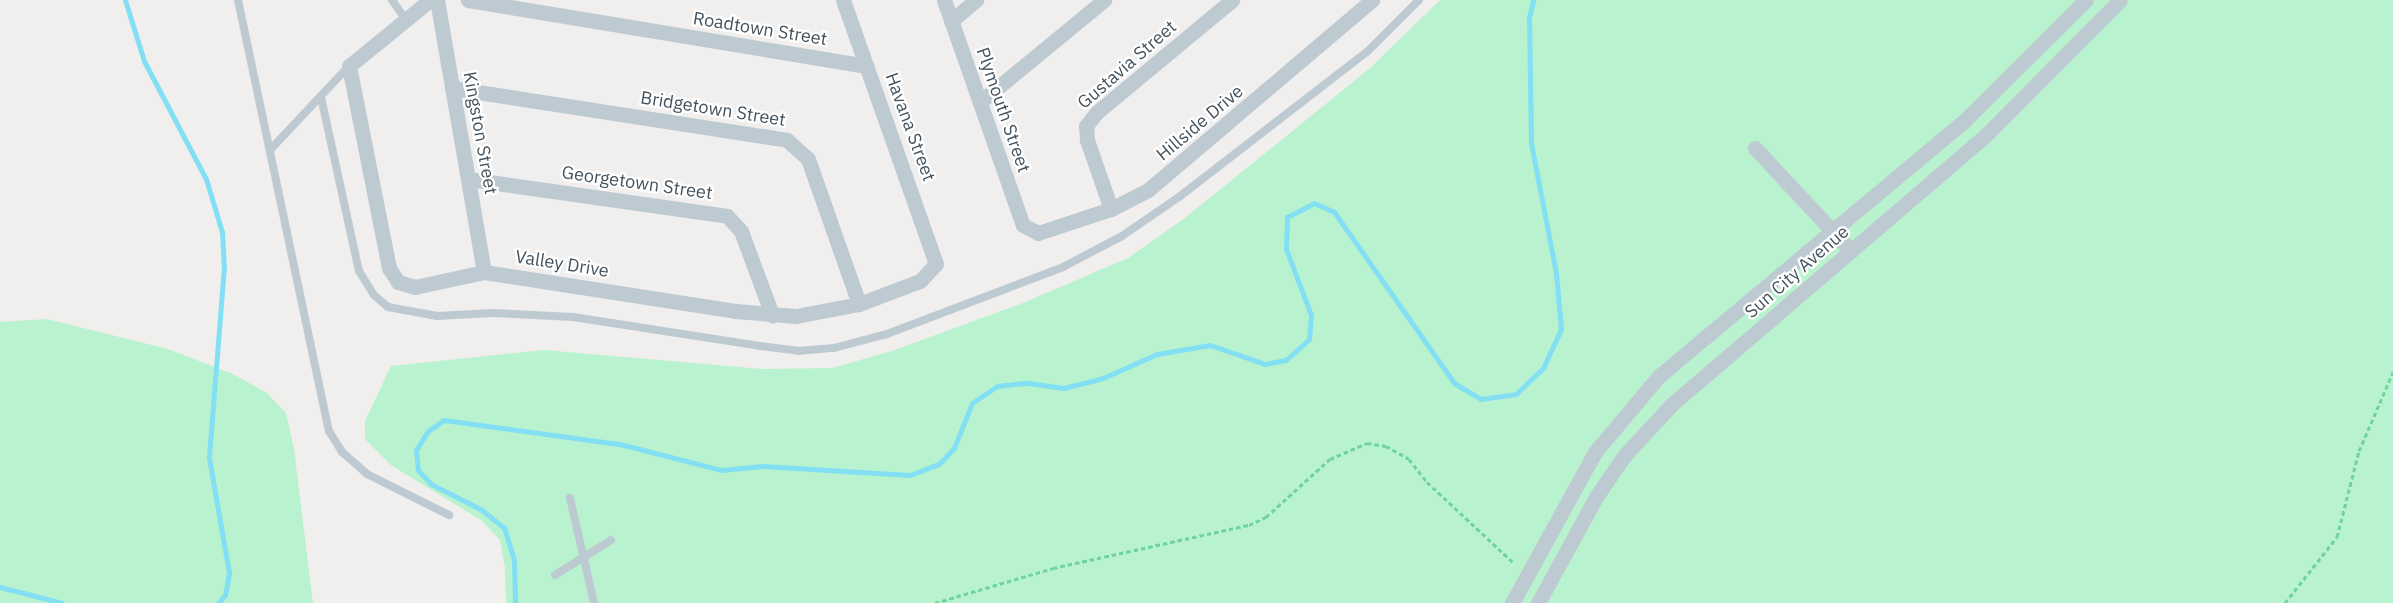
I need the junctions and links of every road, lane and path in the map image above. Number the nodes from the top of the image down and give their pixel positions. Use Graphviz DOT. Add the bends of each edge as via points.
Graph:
graph roads {
  1 [pos="238,0"];
  2 [pos="392,0"];
  3 [pos="430,0"];
  4 [pos="437,0"];
  5 [pos="468,0"];
  6 [pos="843,0"];
  7 [pos="944,0"];
  8 [pos="976,0"];
  9 [pos="1104,0"];
  10 [pos="1232,0"];
  11 [pos="1372,0"];
  12 [pos="1419,0"];
  13 [pos="2086,0"];
  14 [pos="2120,0"];
  15 [pos="406,20"];
  16 [pos="951,21"];
  17 [pos="349,66"];
  18 [pos="867,66"];
  19 [pos="452,88"];
  20 [pos="321,97"];
  21 [pos="980,102"];
  22 [pos="1755,148"];
  23 [pos="270,150"];
  24 [pos="468,179"];
  25 [pos="1111,209"];
  26 [pos="1029,231"];
  27 [pos="1832,231"];
  28 [pos="1851,251"];
  29 [pos="934,269"];
  30 [pos="484,272"];
  31 [pos="859,304"];
  32 [pos="772,315"];
  33 [pos="2393,372"];
  34 [pos="570,498"];
  35 [pos="449,515"];
  36 [pos="611,540"];
  37 [pos="585,560"];
  38 [pos="555,575"];
  39 [pos="1527,575"];
  40 [pos="594,603"];
  41 [pos="935,603"];
  42 [pos="1512,603"];
  43 [pos="1538,603"];
  44 [pos="2285,603"];
  1 -- 23 [label="lane"];
  2 -- 15 [label="lane"];
  3 -- 15 [label="street"];
  4 -- 19 [label="street, Kingston Street"];
  5 -- 18 [label="street, Roadtown Street"];
  6 -- 18 [label="street, Havana Street"];
  7 -- 16 [label="street, Plymouth Street"];
  8 -- 16 [label="street"];
  9 -- 21 [label="street"];
  10 -- 25 [label="street, Gustavia Street" via="1096,113 1086,126 1087,140"];
  11 -- 25 [label="street, Hillside Drive" via="1165,178"];
  12 -- 20 [label="lane" via="1368,51 1179,197 1122,236 1063,267 887,334 834,348 798,351 573,317 493,313 437,316 388,307 374,295 359,271"];
  13 -- 27 [label="street, Sun City Avenue" via="1966,118"];
  14 -- 28 [label="street, Sun City Avenue" via="1983,138"];
  15 -- 17 [label="street"];
  16 -- 21 [label="street, Plymouth Street"];
  17 -- 20 [label="lane"];
  17 -- 30 [label="street, Valley Drive" via="393,277 405,287 415,287"];
  18 -- 29 [label="street, Havana Street" via="934,252"];
  19 -- 24 [label="street, Kingston Street"];
  19 -- 31 [label="street, Bridgetown Street" via="778,137 796,144 808,159"];
  20 -- 23 [label="lane"];
  21 -- 26 [label="street, Plymouth Street" via="1021,219"];
  22 -- 27 [label="street"];
  23 -- 35 [label="lane" via="329,431 342,452 367,474"];
  24 -- 30 [label="street, Kingston Street"];
  24 -- 32 [label="street, Georgetown Street" via="727,216 741,231"];
  25 -- 26 [label="street, Hillside Drive" via="1044,233"];
  27 -- 28 [label="street"];
  27 -- 39 [label="street, Sun City Avenue" via="1659,376 1594,452"];
  28 -- 43 [label="street, Sun City Avenue" via="1671,405 1624,456 1596,497"];
  29 -- 31 [label="street, Valley Drive" via="920,281"];
  30 -- 32 [label="street, Valley Drive"];
  31 -- 32 [label="street, Valley Drive" via="818,314"];
  33 -- 44 [label="path" via="2359,451 2337,537"];
  34 -- 37 [label="lane"];
  36 -- 37 [label="lane"];
  37 -- 38 [label="lane"];
  37 -- 40 [label="lane"];
  39 -- 41 [label="path" via="1427,482 1409,459 1386,446 1367,443 1330,459 1266,517 1249,525 1053,568"];
  39 -- 42 [label="street, Sun City Avenue"];
}
